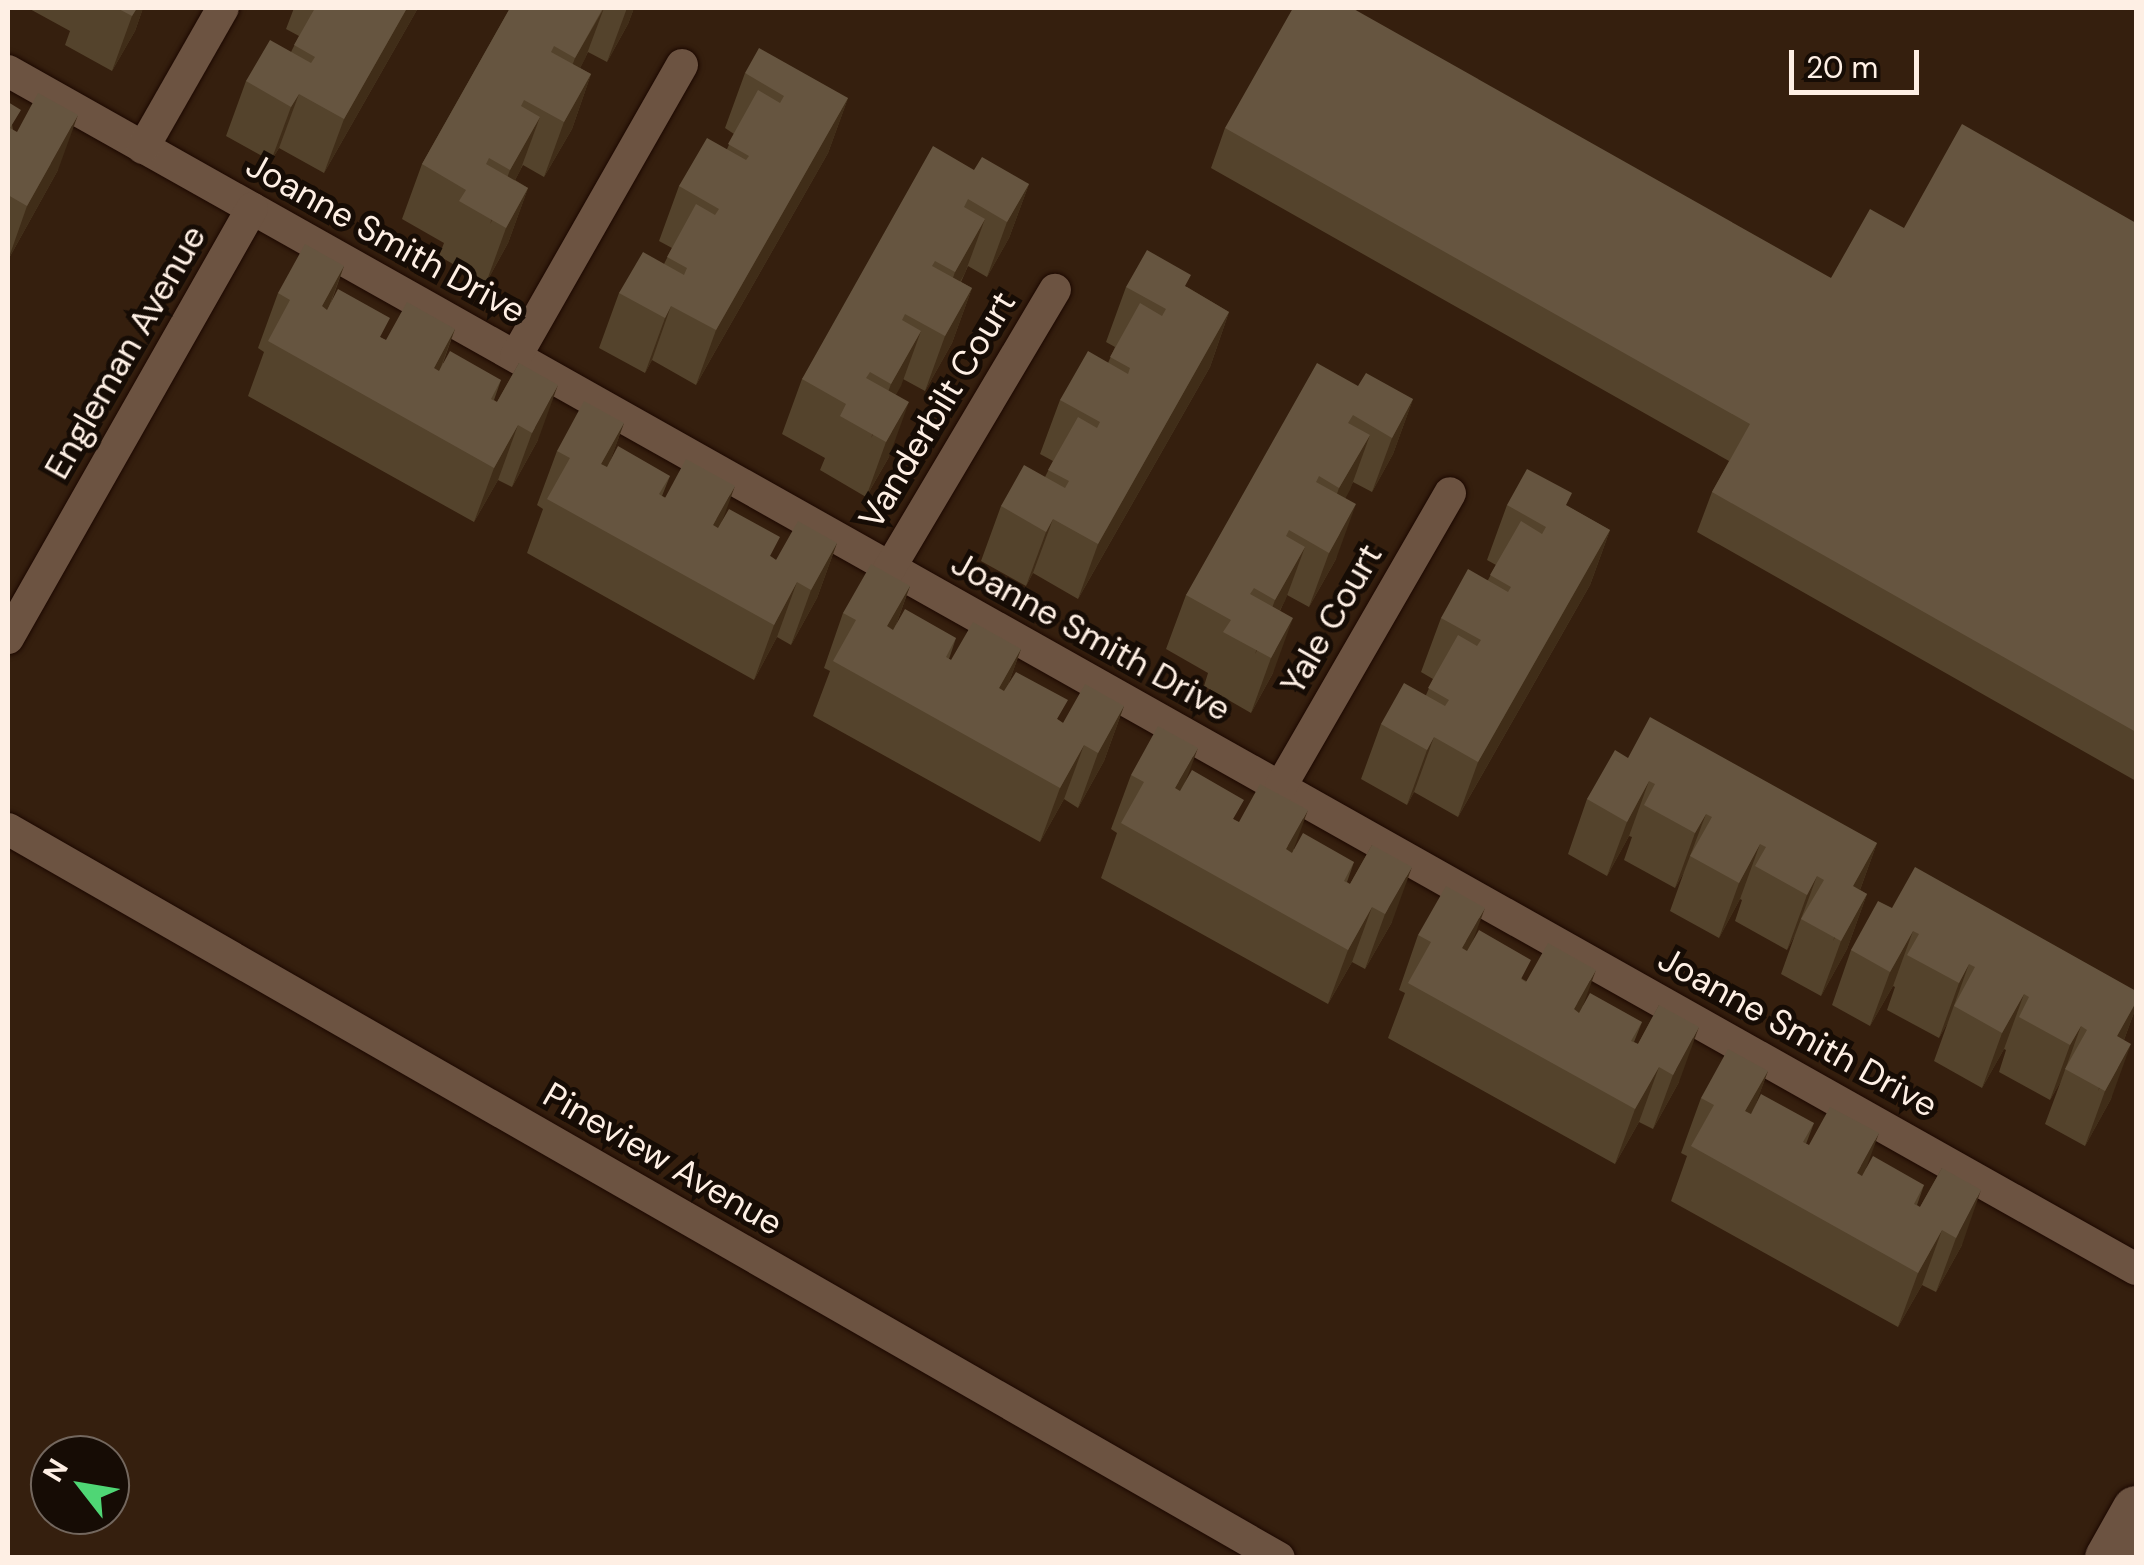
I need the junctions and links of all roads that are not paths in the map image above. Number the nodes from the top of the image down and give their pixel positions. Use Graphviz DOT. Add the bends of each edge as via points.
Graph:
graph roads {
  1 [pos="222,8"];
  2 [pos="682,65"];
  3 [pos="8,72"];
  4 [pos="143,148"];
  5 [pos="252,208"];
  6 [pos="1055,290"];
  7 [pos="516,356"];
  8 [pos="1450,493"];
  9 [pos="888,571"];
  10 [pos="8,638"];
  11 [pos="1281,786"];
  12 [pos="8,829"];
  13 [pos="2136,1269"];
  14 [pos="2136,1510"];
  15 [pos="1279,1558"];
  16 [pos="2109,1558"];
  1 -- 4 [label="street"];
  2 -- 7 [label="street"];
  3 -- 4 [label="street, Joanne Smith Drive"];
  4 -- 5 [label="street, Joanne Smith Drive"];
  5 -- 7 [label="street, Joanne Smith Drive"];
  5 -- 10 [label="street, Engleman Avenue"];
  6 -- 9 [label="street, Vanderbilt Court"];
  7 -- 9 [label="street, Joanne Smith Drive"];
  8 -- 11 [label="street, Yale Court"];
  9 -- 11 [label="street, Joanne Smith Drive"];
  11 -- 13 [label="street, Joanne Smith Drive"];
  12 -- 15 [label="street, Pineview Avenue"];
  14 -- 16 [label="main road"];
}
